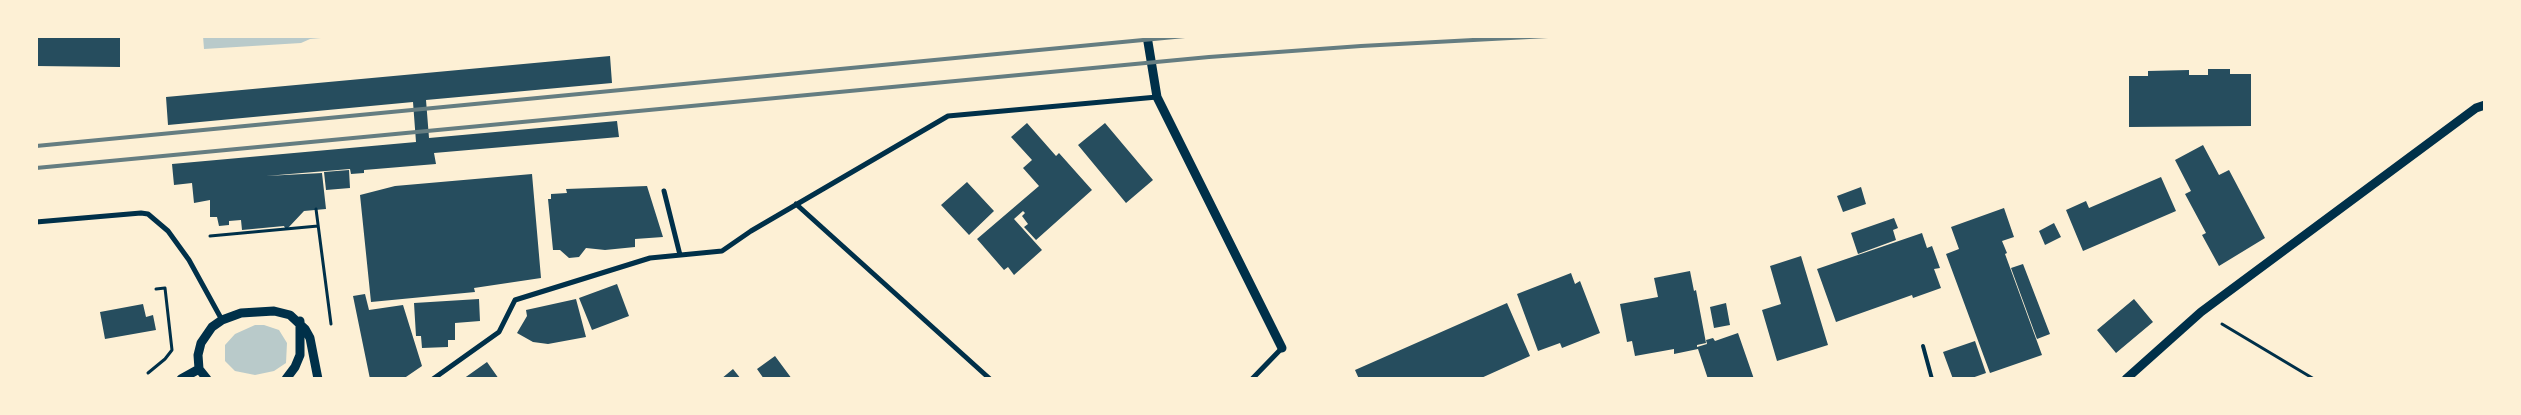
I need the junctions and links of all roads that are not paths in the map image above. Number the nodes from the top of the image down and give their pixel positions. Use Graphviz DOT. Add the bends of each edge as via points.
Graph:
graph roads {
  1 [pos="1147,36"];
  2 [pos="1158,97"];
  3 [pos="2485,105"];
  4 [pos="664,191"];
  5 [pos="796,204"];
  6 [pos="36,222"];
  7 [pos="680,255"];
  8 [pos="222,320"];
  9 [pos="300,322"];
  10 [pos="1923,346"];
  11 [pos="1282,348"];
  12 [pos="199,370"];
  13 [pos="181,379"];
  14 [pos="207,379"];
  15 [pos="286,379"];
  16 [pos="318,379"];
  17 [pos="434,379"];
  18 [pos="990,379"];
  19 [pos="1252,379"];
  20 [pos="1932,379"];
  21 [pos="2126,379"];
  1 -- 2 [label="street"];
  2 -- 5 [label="street" via="948,116"];
  2 -- 11 [label="street"];
  3 -- 21 [label="street" via="2468,114 2202,312"];
  4 -- 7 [label="street"];
  5 -- 7 [label="street" via="722,251"];
  5 -- 18 [label="street"];
  6 -- 8 [label="street" via="148,214 168,231 189,260"];
  7 -- 17 [label="street" via="650,258 515,300 499,332"];
  8 -- 9 [label="street" via="241,313 274,311 290,315"];
  8 -- 12 [label="street" via="212,327 201,343"];
  9 -- 15 [label="street" via="300,356"];
  9 -- 16 [label="street" via="310,338"];
  10 -- 20 [label="lane"];
  11 -- 19 [label="street"];
  12 -- 13 [label="street"];
  12 -- 14 [label="street"];
}
